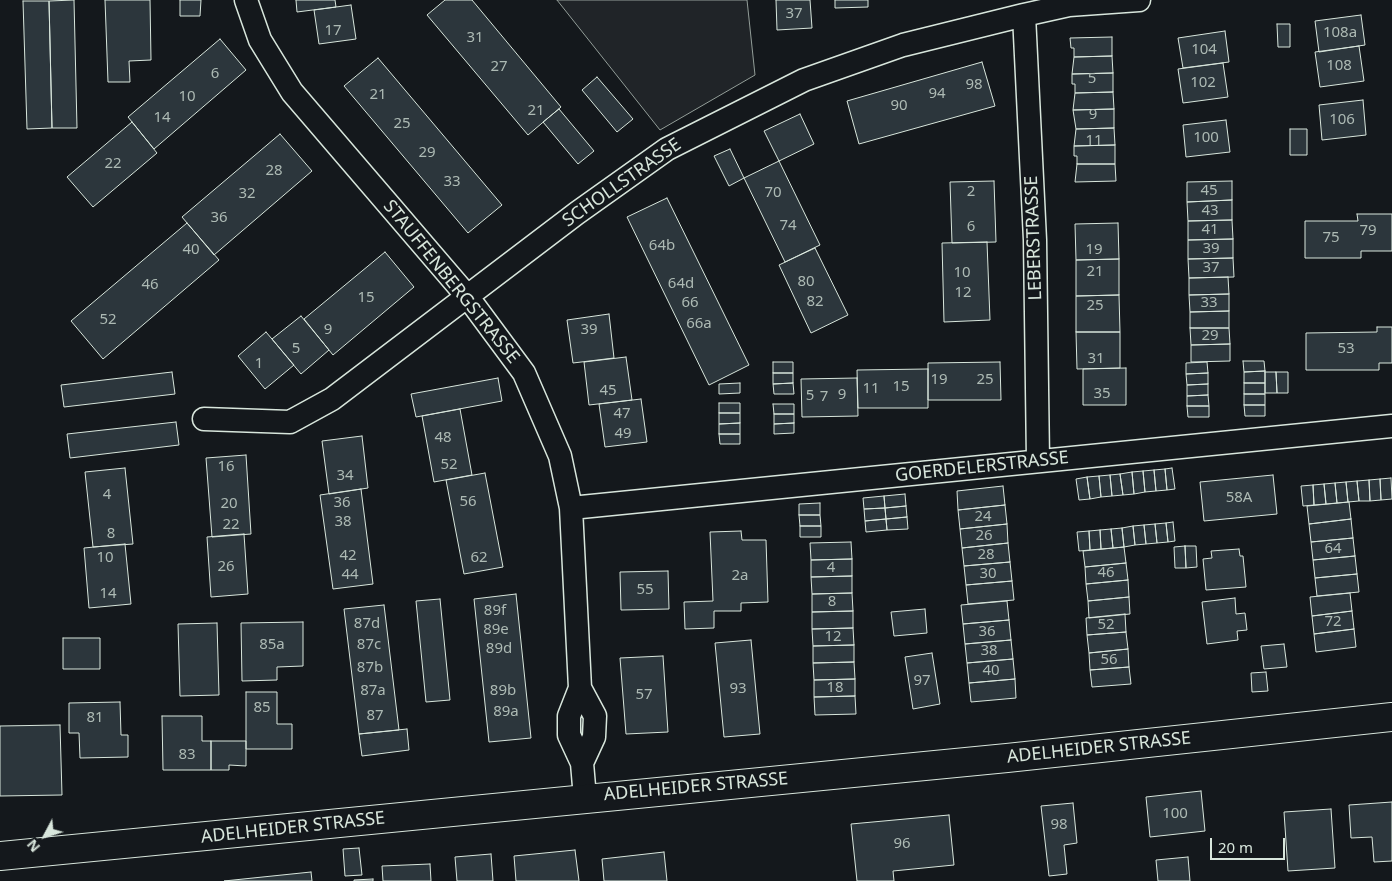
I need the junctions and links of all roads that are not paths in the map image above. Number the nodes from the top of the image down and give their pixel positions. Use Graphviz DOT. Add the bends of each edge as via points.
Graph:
graph roads {
  1 [pos="246,0"];
  2 [pos="1139,0"];
  3 [pos="1024,15"];
  4 [pos="467,296"];
  5 [pos="204,419"];
  6 [pos="1392,426"];
  7 [pos="1038,461"];
  8 [pos="572,508"];
  9 [pos="1392,718"];
  10 [pos="585,798"];
  11 [pos="0,856"];
  1 -- 4 [label="street, STAUFFENBERGSTRASSE" via="260,40 292,92"];
  2 -- 3 [label="street, SCHOLLSTRASSE" via="1070,5"];
  3 -- 4 [label="street, SCHOLLSTRASSE" via="903,45 804,80 667,149"];
  3 -- 7 [label="street, LEBERSTRASSE" via="1035,240"];
  4 -- 5 [label="street, SCHOLLSTRASSE" via="332,399 290,422"];
  4 -- 8 [label="street, STAUFFENBERGSTRASSE" via="524,373 560,456"];
  6 -- 7 [label="street, GOERDELERSTRASSE"];
  7 -- 8 [label="street, GOERDELERSTRASSE"];
  8 -- 10 [label="street, STAUFFENBERGSTRASSE" via="580,688 595,716 594,737 582,763"];
  9 -- 10 [label="main road, ADELHEIDER STRASSE"];
  10 -- 11 [label="main road, ADELHEIDER STRASSE"];
}
